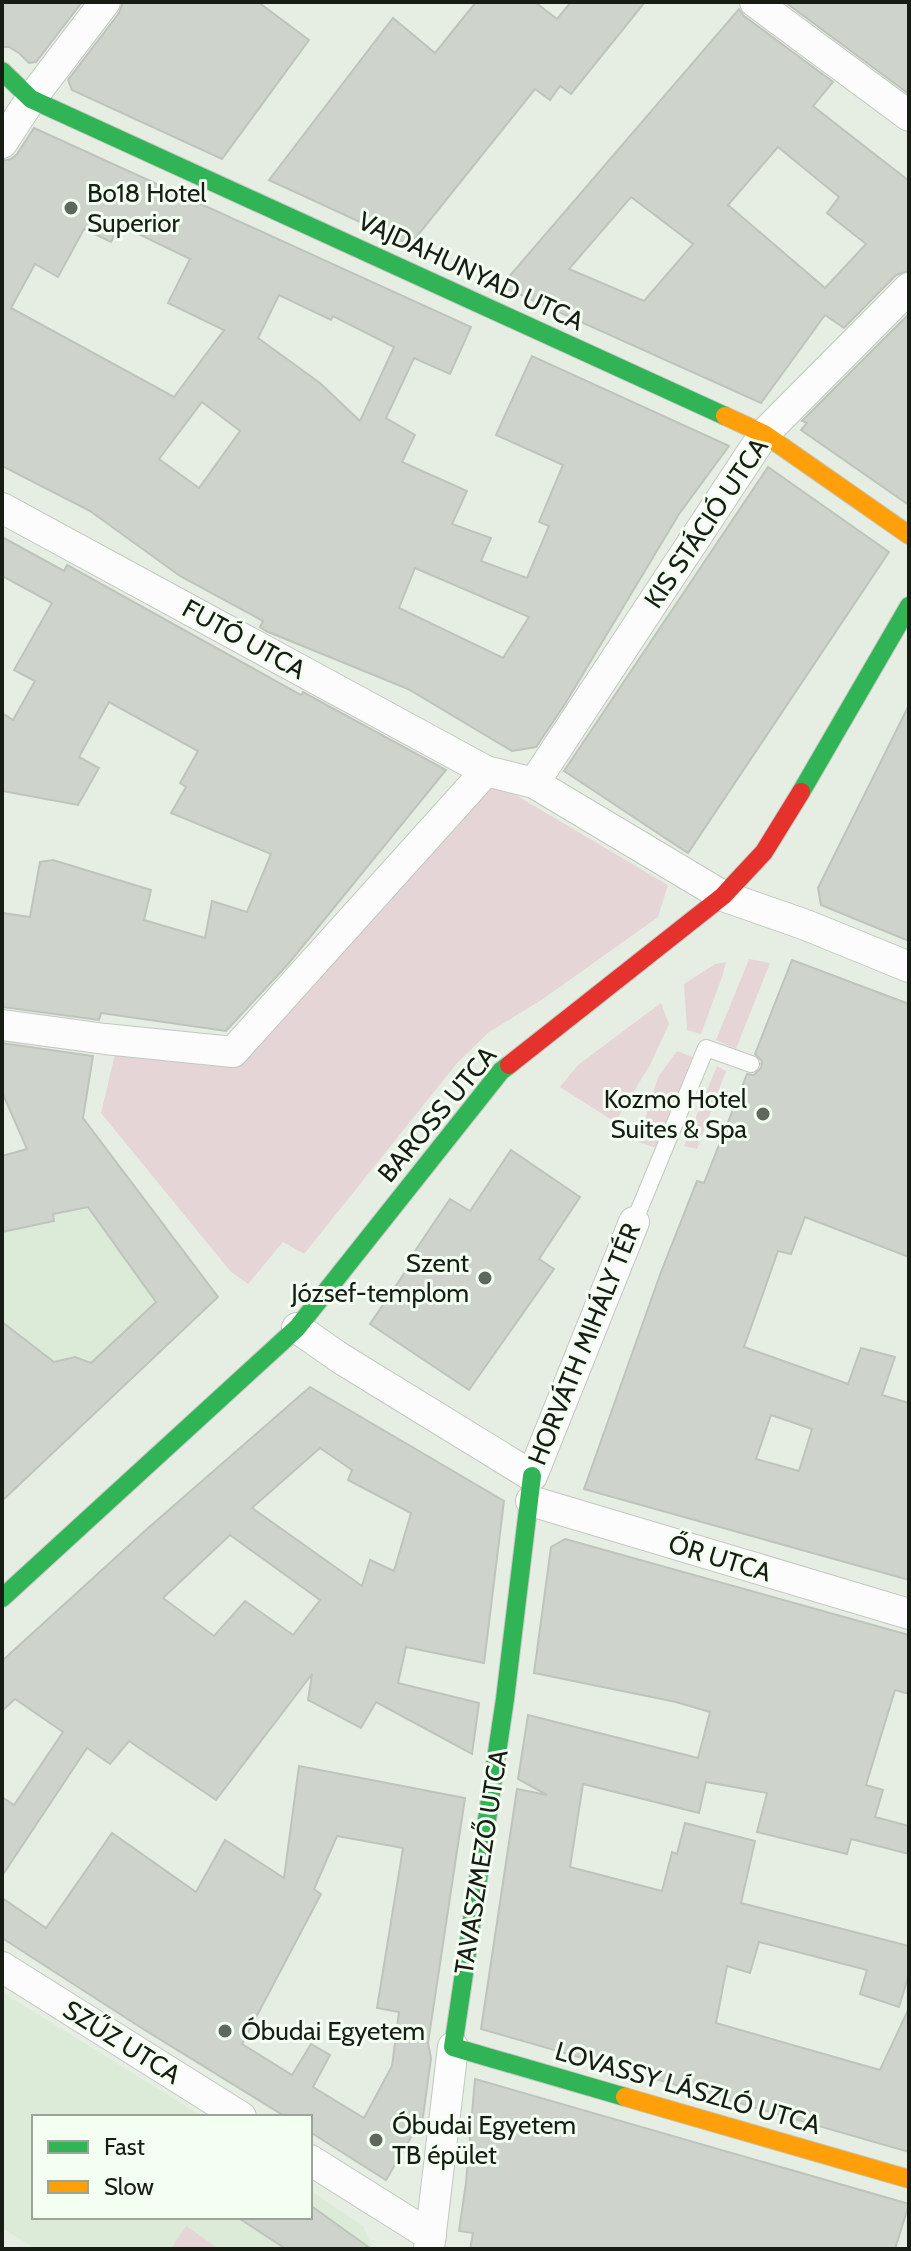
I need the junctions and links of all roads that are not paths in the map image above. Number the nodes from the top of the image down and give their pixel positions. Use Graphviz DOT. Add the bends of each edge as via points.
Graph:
graph roads {
  1 [pos="105,2"];
  2 [pos="755,2"];
  3 [pos="2,71"];
  4 [pos="31,99"];
  5 [pos="909,116"];
  6 [pos="2,143"];
  7 [pos="909,288"];
  8 [pos="764,434"];
  9 [pos="2,508"];
  10 [pos="909,535"];
  11 [pos="909,606"];
  12 [pos="486,771"];
  13 [pos="534,783"];
  14 [pos="723,896"];
  15 [pos="909,967"];
  16 [pos="2,1025"];
  17 [pos="751,1064"];
  18 [pos="634,1222"];
  19 [pos="297,1328"];
  20 [pos="531,1488"];
  21 [pos="2,1598"];
  22 [pos="909,1614"];
  23 [pos="2,1967"];
  24 [pos="453,2047"];
  25 [pos="238,2115"];
  26 [pos="312,2161"];
  27 [pos="909,2179"];
  28 [pos="430,2242"];
  1 -- 4 [label="street"];
  2 -- 5 [label="street"];
  3 -- 4 [label="street, VAJDAHUNYAD UTCA"];
  4 -- 6 [label="street"];
  4 -- 8 [label="street, VAJDAHUNYAD UTCA"];
  7 -- 8 [label="street, KIS STÁCIÓ UTCA"];
  8 -- 10 [label="street, VAJDAHUNYAD UTCA"];
  8 -- 13 [label="street, KIS STÁCIÓ UTCA"];
  9 -- 12 [label="street, FUTÓ UTCA"];
  11 -- 14 [label="street, BAROSS UTCA" via="764,852"];
  12 -- 13 [label="street"];
  12 -- 16 [label="street" via="233,1052"];
  13 -- 14 [label="street"];
  14 -- 15 [label="street"];
  14 -- 19 [label="street, BAROSS UTCA" via="501,1071"];
  17 -- 18 [label="lane, HORVÁTH MIHÁLY TÉR" via="706,1048"];
  18 -- 20 [label="street, HORVÁTH MIHÁLY TÉR"];
  19 -- 20 [label="street, HORVÁTH MIHÁLY TÉR"];
  19 -- 21 [label="street, BAROSS UTCA"];
  20 -- 22 [label="street, ŐR UTCA"];
  20 -- 24 [label="street, TAVASZMEZŐ UTCA"];
  23 -- 25 [label="street, SZŰZ UTCA"];
  24 -- 27 [label="street, LOVASSY LÁSZLÓ UTCA"];
  24 -- 28 [label="street, TAVASZMEZŐ UTCA"];
  26 -- 28 [label="street"];
}
